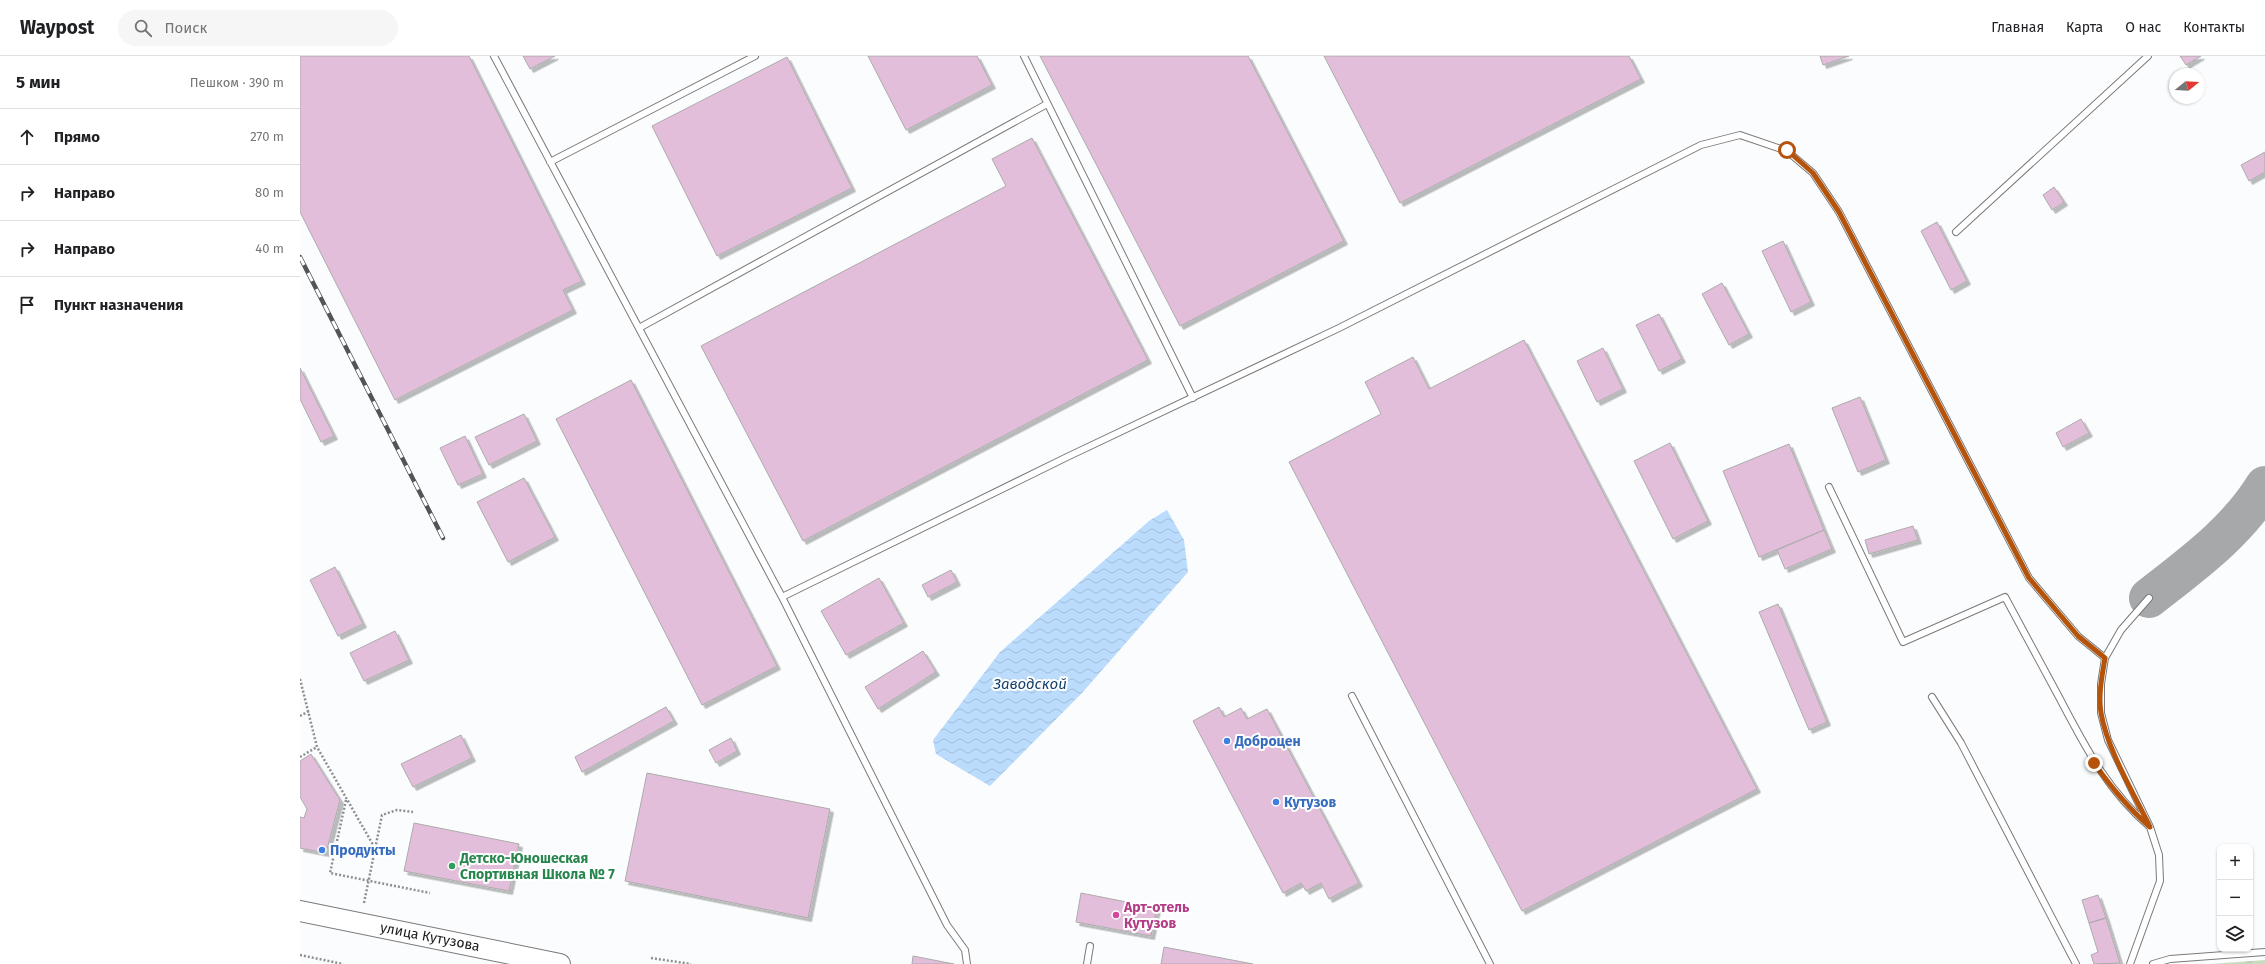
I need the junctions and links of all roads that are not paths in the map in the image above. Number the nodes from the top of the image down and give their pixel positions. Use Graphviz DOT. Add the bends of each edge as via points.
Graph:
graph roads {
  1 [pos="494,56"];
  2 [pos="755,56"];
  3 [pos="1024,56"];
  4 [pos="2148,56"];
  5 [pos="1048,104"];
  6 [pos="550,162"];
  7 [pos="1956,232"];
  8 [pos="639,328"];
  9 [pos="1193,398"];
  10 [pos="1829,487"];
  11 [pos="782,597"];
  12 [pos="2149,598"];
  13 [pos="2105,658"];
  14 [pos="1352,696"];
  15 [pos="1932,696"];
  16 [pos="2150,827"];
  17 [pos="300,911"];
  18 [pos="1090,946"];
  19 [pos="2265,952"];
  20 [pos="560,964"];
  21 [pos="967,964"];
  22 [pos="1087,964"];
  23 [pos="1490,964"];
  24 [pos="2076,964"];
  25 [pos="2130,964"];
  26 [pos="2153,964"];
  1 -- 6 [label="lane"];
  2 -- 6 [label="lane"];
  3 -- 5 [label="lane"];
  4 -- 7 [label="lane"];
  5 -- 8 [label="lane"];
  5 -- 9 [label="lane"];
  6 -- 8 [label="lane"];
  8 -- 11 [label="lane"];
  9 -- 11 [label="lane"];
  9 -- 13 [label="lane" via="1339,328 1701,145 1740,135 1787,150 1813,173 1839,212 2029,578 2078,636"];
  10 -- 16 [label="lane" via="1903,642 2005,598 2094,763 2113,790"];
  11 -- 21 [label="lane" via="947,926 965,950"];
  12 -- 13 [label="lane" via="2121,630"];
  13 -- 16 [label="lane" via="2101,684 2101,713 2108,740"];
  14 -- 23 [label="lane"];
  15 -- 24 [label="lane" via="1961,743"];
  16 -- 25 [label="lane" via="2159,855 2160,880"];
  17 -- 20 [label="main road, улица Кутузова"];
  18 -- 22 [label="lane"];
  19 -- 26 [label="lane" via="2170,959"];
}
